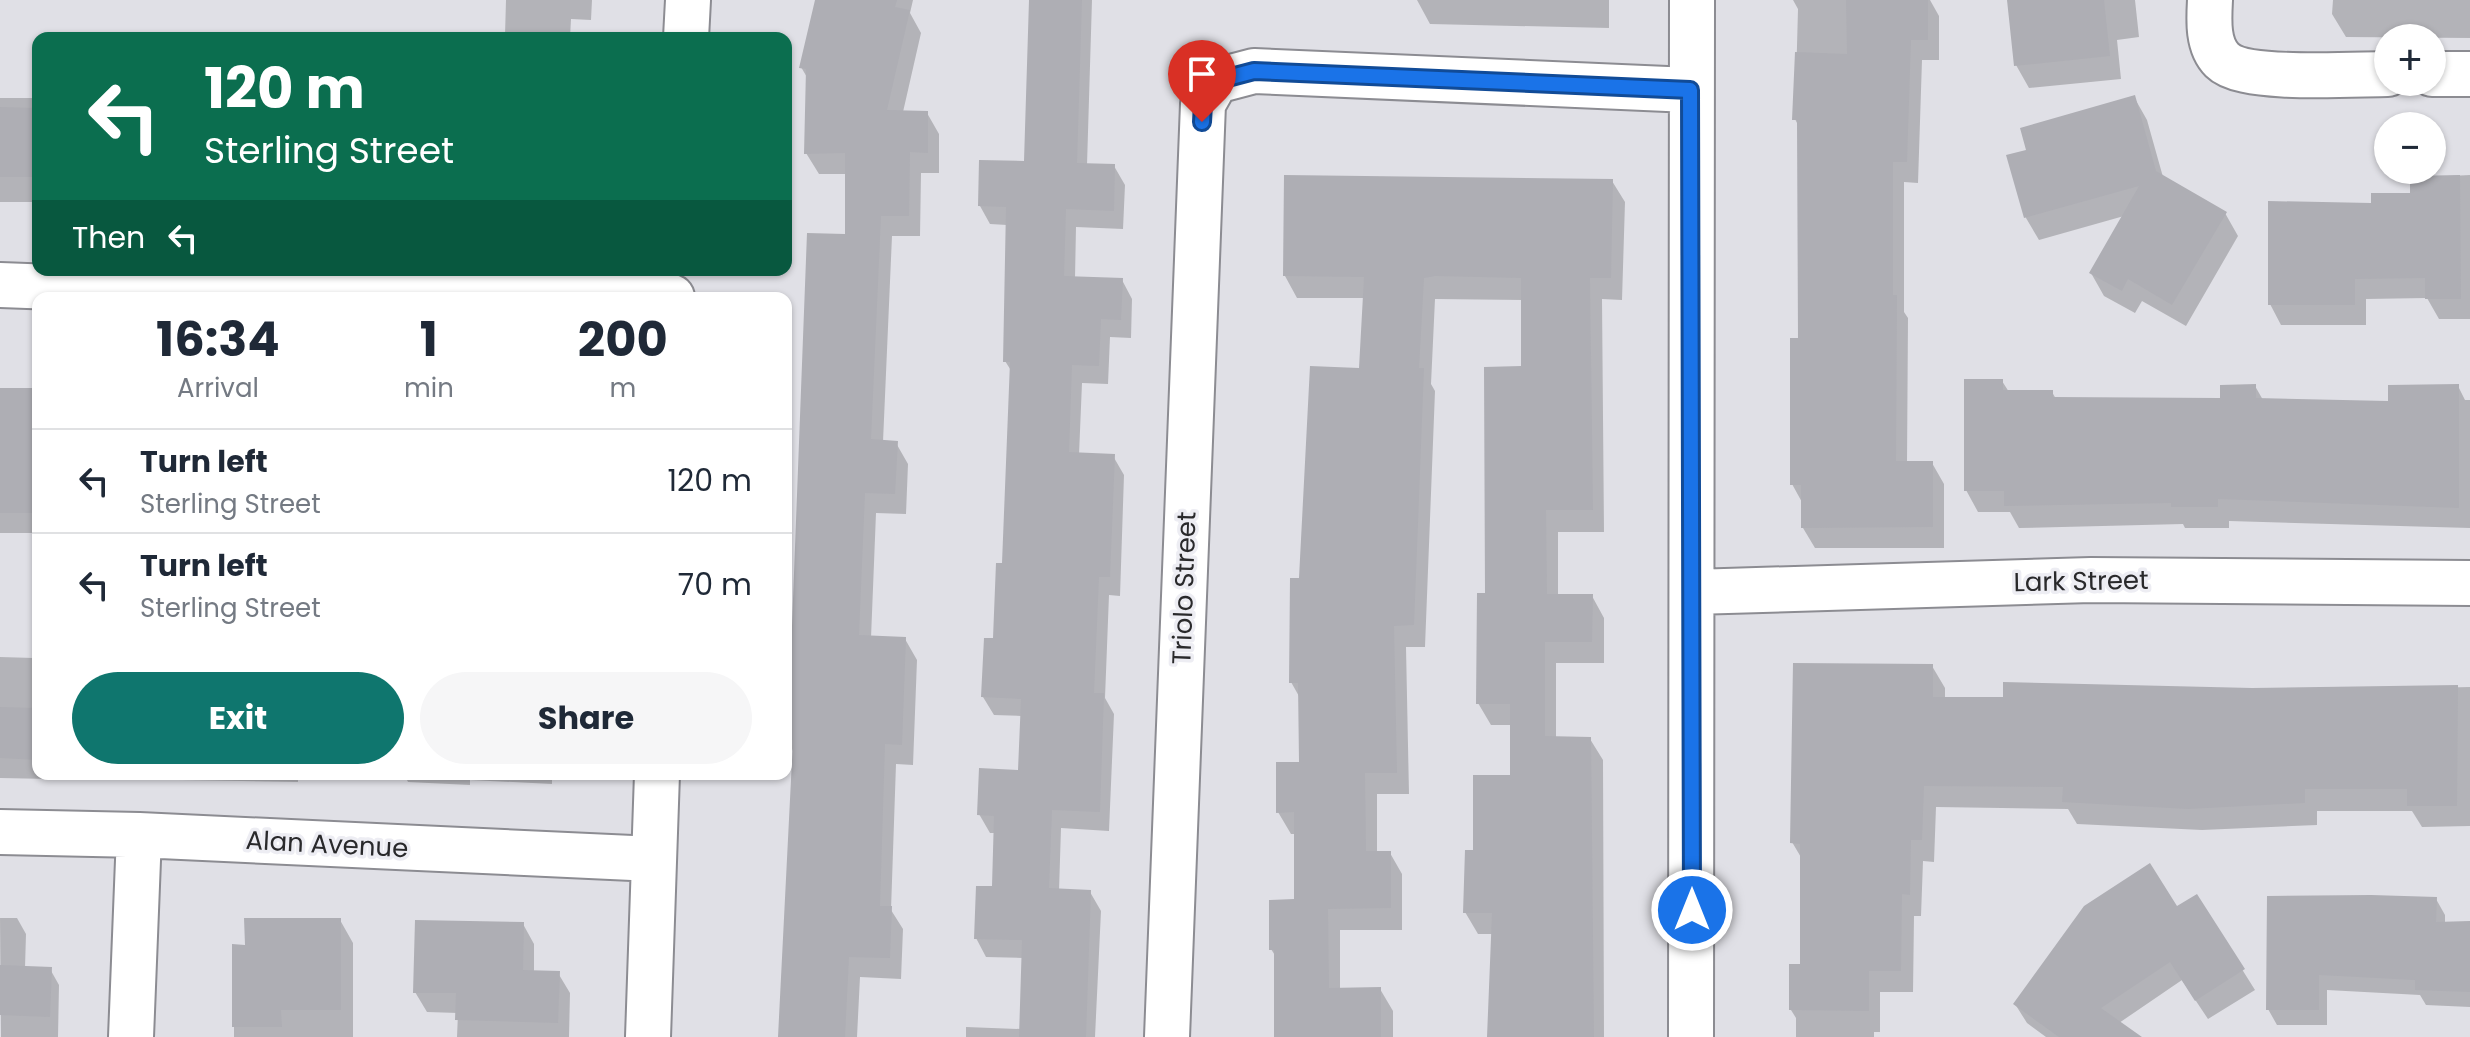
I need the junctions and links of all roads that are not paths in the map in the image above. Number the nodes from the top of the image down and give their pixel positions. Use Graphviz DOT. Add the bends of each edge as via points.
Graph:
graph roads {
  1 [pos="688,0"];
  2 [pos="1692,0"];
  3 [pos="2210,0"];
  4 [pos="686,32"];
  5 [pos="2374,74"];
  6 [pos="2446,74"];
  7 [pos="2470,74"];
  8 [pos="1690,90"];
  9 [pos="0,285"];
  10 [pos="673,288"];
  11 [pos="188,292"];
  12 [pos="436,292"];
  13 [pos="2470,583"];
  14 [pos="1693,592"];
  15 [pos="657,780"];
  16 [pos="0,832"];
  17 [pos="139,835"];
  18 [pos="654,859"];
  19 [pos="131,1037"];
  20 [pos="648,1037"];
  21 [pos="1167,1037"];
  22 [pos="1691,1037"];
  1 -- 4 [label="street"];
  2 -- 8 [label="street"];
  3 -- 5 [label="street" via="2209,32 2222,60 2250,74"];
  6 -- 7 [label="street"];
  8 -- 14 [label="street"];
  8 -- 21 [label="street, Triolo Street" via="1254,71 1216,81 1203,104"];
  9 -- 11 [label="street"];
  10 -- 12 [label="street"];
  13 -- 14 [label="street, Lark Street" via="2091,580"];
  14 -- 22 [label="street"];
  15 -- 18 [label="street"];
  16 -- 17 [label="street, Alan Avenue"];
  17 -- 18 [label="street, Alan Avenue"];
  17 -- 19 [label="street"];
  18 -- 20 [label="street"];
}
